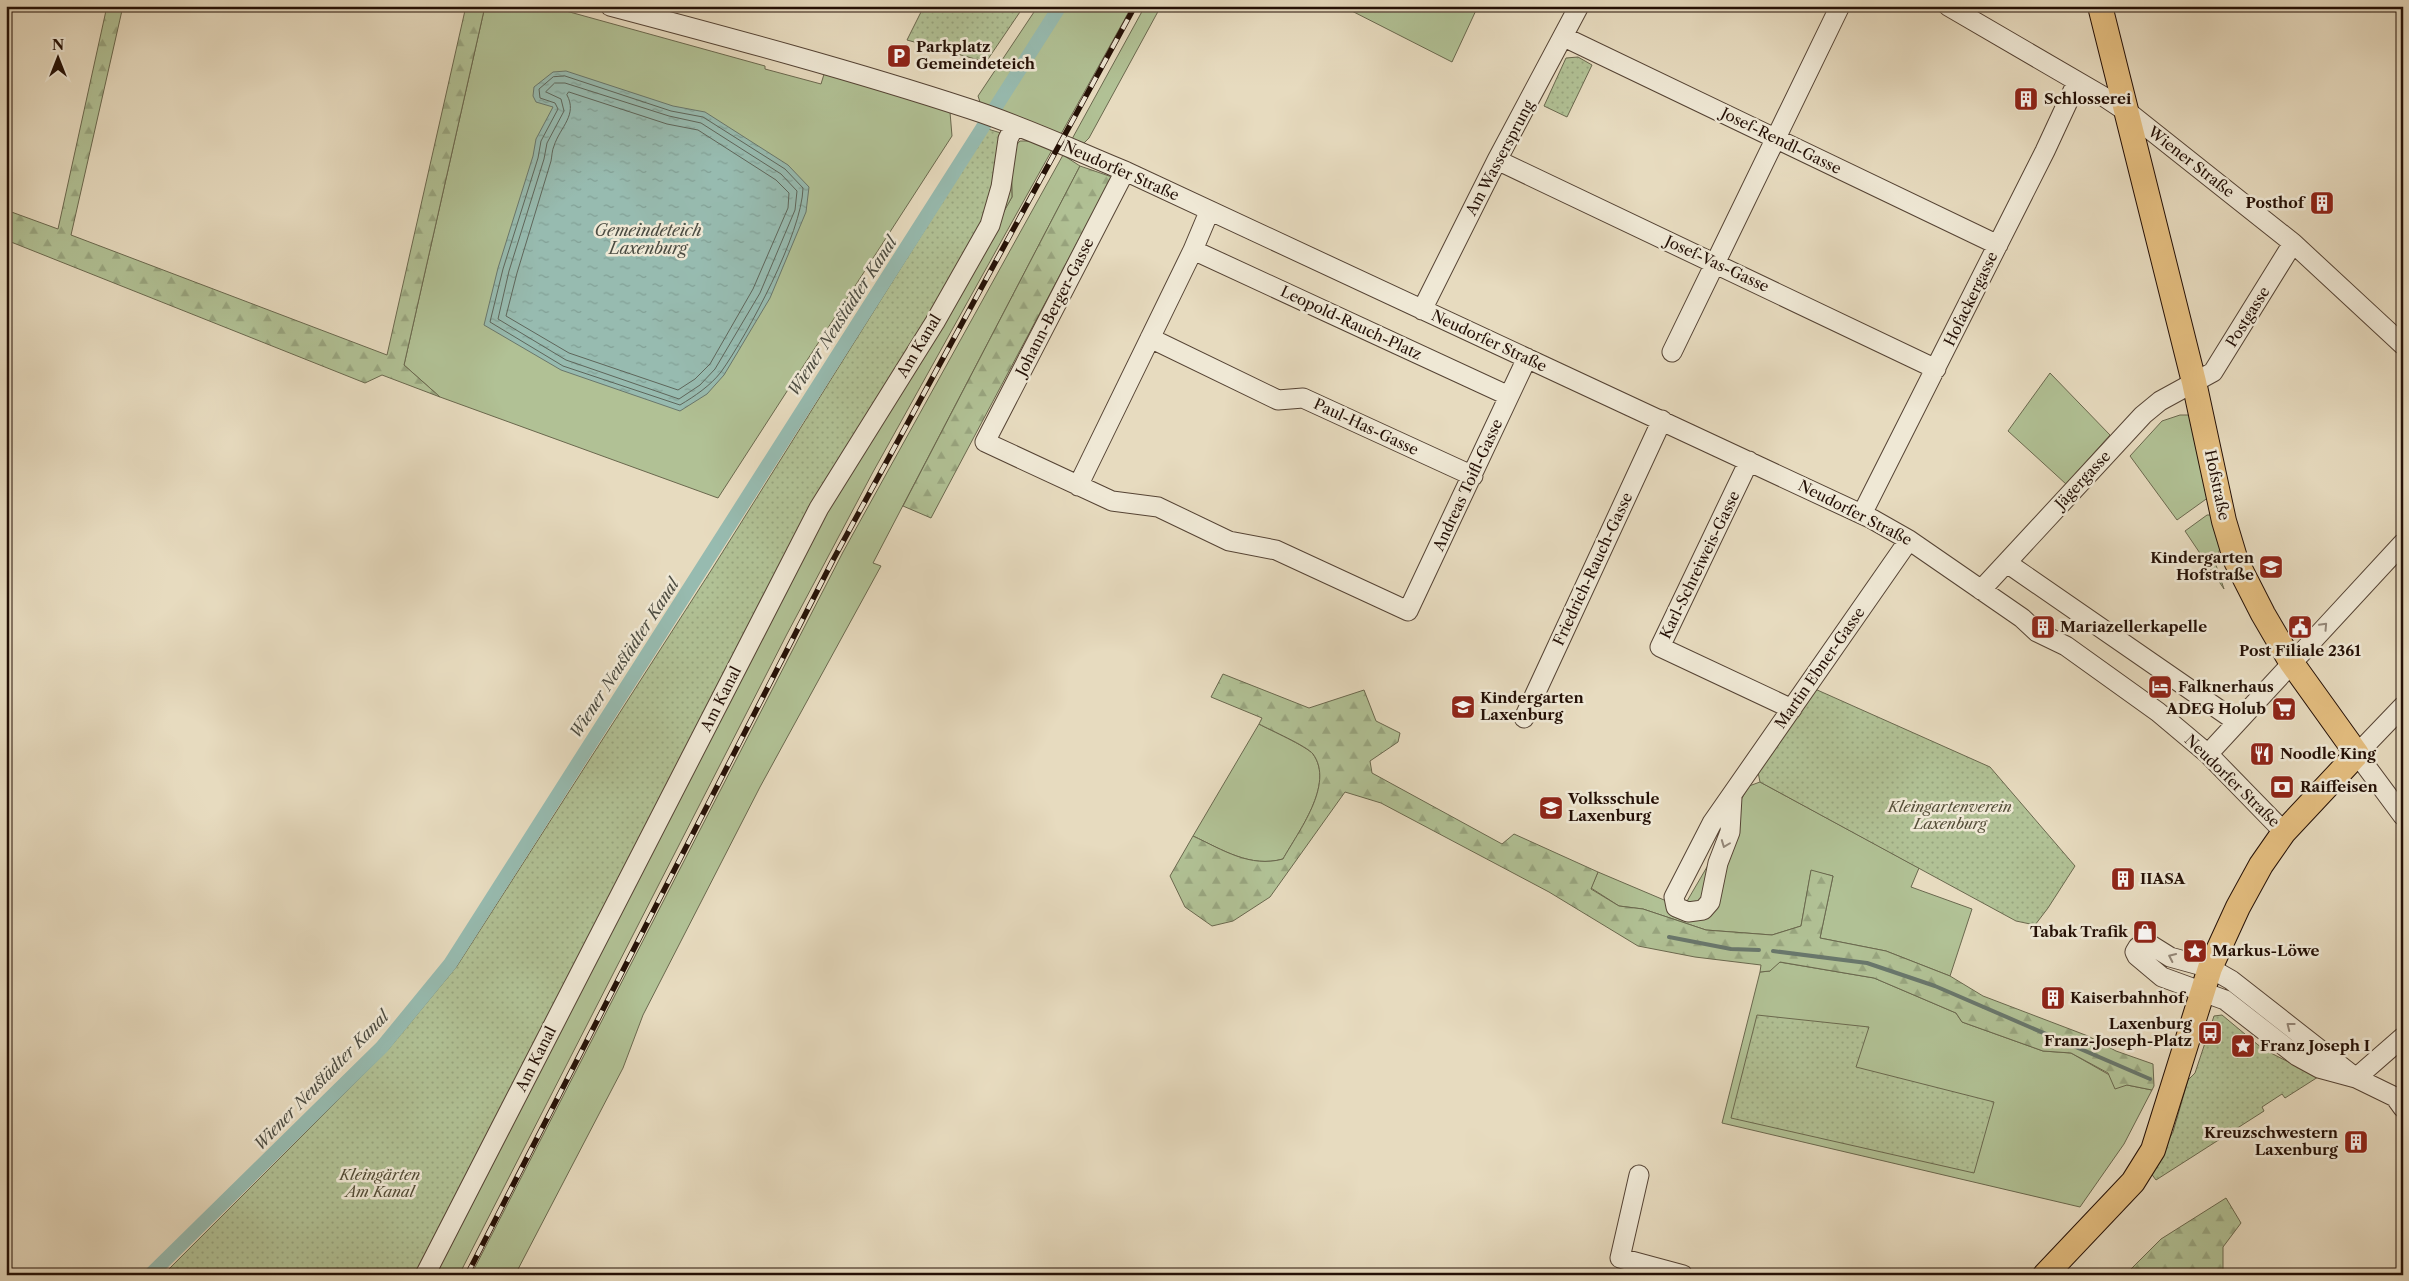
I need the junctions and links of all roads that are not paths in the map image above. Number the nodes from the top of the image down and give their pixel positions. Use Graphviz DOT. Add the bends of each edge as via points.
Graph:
graph roads {
  1 [pos="610,6"];
  2 [pos="1579,6"];
  3 [pos="1840,6"];
  4 [pos="1948,6"];
  5 [pos="2100,6"];
  6 [pos="1564,37"];
  7 [pos="2077,82"];
  8 [pos="2126,112"];
  9 [pos="1006,124"];
  10 [pos="1775,139"];
  11 [pos="1497,160"];
  12 [pos="1125,172"];
  13 [pos="1209,212"];
  14 [pos="2293,243"];
  15 [pos="1998,245"];
  16 [pos="1193,250"];
  17 [pos="1716,264"];
  18 [pos="1422,310"];
  19 [pos="1150,338"];
  20 [pos="2403,345"];
  21 [pos="1672,352"];
  22 [pos="1527,358"];
  23 [pos="1936,369"];
  24 [pos="2194,382"];
  25 [pos="1509,396"];
  26 [pos="1662,420"];
  27 [pos="1750,461"];
  28 [pos="1473,476"];
  29 [pos="1078,486"];
  30 [pos="1862,514"];
  31 [pos="1909,540"];
  32 [pos="2403,543"];
  33 [pos="2007,563"];
  34 [pos="1981,590"];
  35 [pos="2291,662"];
  36 [pos="2403,706"];
  37 [pos="1792,709"];
  38 [pos="1524,718"];
  39 [pos="2237,722"];
  40 [pos="2208,754"];
  41 [pos="2357,754"];
  42 [pos="1732,796"];
  43 [pos="2403,816"];
  44 [pos="2284,832"];
  45 [pos="2210,968"];
  46 [pos="2203,993"];
  47 [pos="2403,1037"];
  48 [pos="2356,1078"];
  49 [pos="2403,1108"];
  50 [pos="1639,1175"];
  51 [pos="425,1275"];
  52 [pos="1683,1275"];
  53 [pos="2045,1275"];
  1 -- 9 [label="street, Neudorfer Straße" via="812,59"];
  2 -- 6 [label="street, Am Wassersprung"];
  3 -- 10 [label="street"];
  4 -- 7 [label="street, Wiener Straße"];
  5 -- 8 [label="main road"];
  6 -- 10 [label="street, Josef-Rendl-Gasse"];
  6 -- 11 [label="street, Am Wassersprung"];
  7 -- 8 [label="street, Wiener Straße"];
  7 -- 15 [label="street, Hofackergasse"];
  8 -- 14 [label="street, Wiener Straße"];
  8 -- 24 [label="main road, Hofstraße"];
  9 -- 12 [label="street, Neudorfer Straße"];
  9 -- 51 [label="street, Am Kanal" via="1008,139 1000,195 990,225 935,322 819,508"];
  10 -- 15 [label="street, Josef-Rendl-Gasse"];
  10 -- 17 [label="street"];
  11 -- 17 [label="street, Josef-Vas-Gasse"];
  11 -- 18 [label="street, Am Wassersprung"];
  12 -- 13 [label="street, Neudorfer Straße"];
  12 -- 29 [label="street, Johann-Berger-Gasse" via="985,442"];
  13 -- 16 [label="street"];
  13 -- 18 [label="street, Neudorfer Straße"];
  14 -- 20 [label="street, Wiener Straße"];
  14 -- 24 [label="street, Postgasse" via="2213,372"];
  15 -- 23 [label="street, Hofackergasse"];
  16 -- 19 [label="street"];
  16 -- 25 [label="street, Leopold-Rauch-Platz"];
  17 -- 21 [label="street"];
  17 -- 23 [label="street, Josef-Vas-Gasse"];
  18 -- 22 [label="street, Neudorfer Straße"];
  19 -- 28 [label="street, Paul-Has-Gasse" via="1278,400 1304,398"];
  19 -- 29 [label="street"];
  22 -- 25 [label="street, Andreas Toifl-Gasse"];
  22 -- 26 [label="street, Neudorfer Straße"];
  23 -- 30 [label="street, Hofackergasse"];
  24 -- 33 [label="street, Jägergasse" via="2160,401 2143,415"];
  24 -- 35 [label="main road, Hofstraße" via="2224,522 2236,561 2262,614"];
  25 -- 28 [label="street, Andreas Toifl-Gasse"];
  26 -- 27 [label="street, Neudorfer Straße"];
  26 -- 38 [label="street, Friedrich-Rauch-Gasse"];
  27 -- 30 [label="street, Neudorfer Straße"];
  27 -- 37 [label="street, Karl-Schreiweis-Gasse" via="1660,647"];
  28 -- 29 [label="street, Andreas Toifl-Gasse" via="1408,611 1276,550 1229,541 1158,507 1112,501"];
  30 -- 31 [label="street, Neudorfer Straße"];
  31 -- 34 [label="street, Neudorfer Straße"];
  31 -- 37 [label="street, Martin Ebner-Gasse"];
  35 -- 32 [label="street, one-way"];
  33 -- 34 [label="street, Jägergasse"];
  33 -- 39 [label="street"];
  34 -- 40 [label="street, Neudorfer Straße" via="2037,632 2077,653 2158,712"];
  35 -- 39 [label="street"];
  35 -- 41 [label="main road, Hofstraße"];
  36 -- 41 [label="street"];
  37 -- 42 [label="street, Martin Ebner-Gasse"];
  39 -- 40 [label="street"];
  40 -- 44 [label="street, Neudorfer Straße"];
  41 -- 43 [label="street, Hofstraße"];
  41 -- 44 [label="main road"];
  42 -- 42 [label="street, Martin Ebner-Gasse, one-way" via="1730,832 1718,863 1710,902 1703,910 1688,912 1676,907 1674,897 1712,822"];
  44 -- 45 [label="main road" via="2261,865"];
  45 -- 46 [label="main road"];
  45 -- 46 [label="street, one-way" via="2170,957 2146,942 2135,952 2155,973"];
  48 -- 45 [label="street, one-way" via="2231,980"];
  46 -- 48 [label="street" via="2225,1000 2297,1056 2320,1068"];
  46 -- 53 [label="main road" via="2153,1150 2134,1182"];
  47 -- 48 [label="street"];
  48 -- 49 [label="street" via="2395,1097"];
  50 -- 52 [label="street" via="1620,1258"];
}
